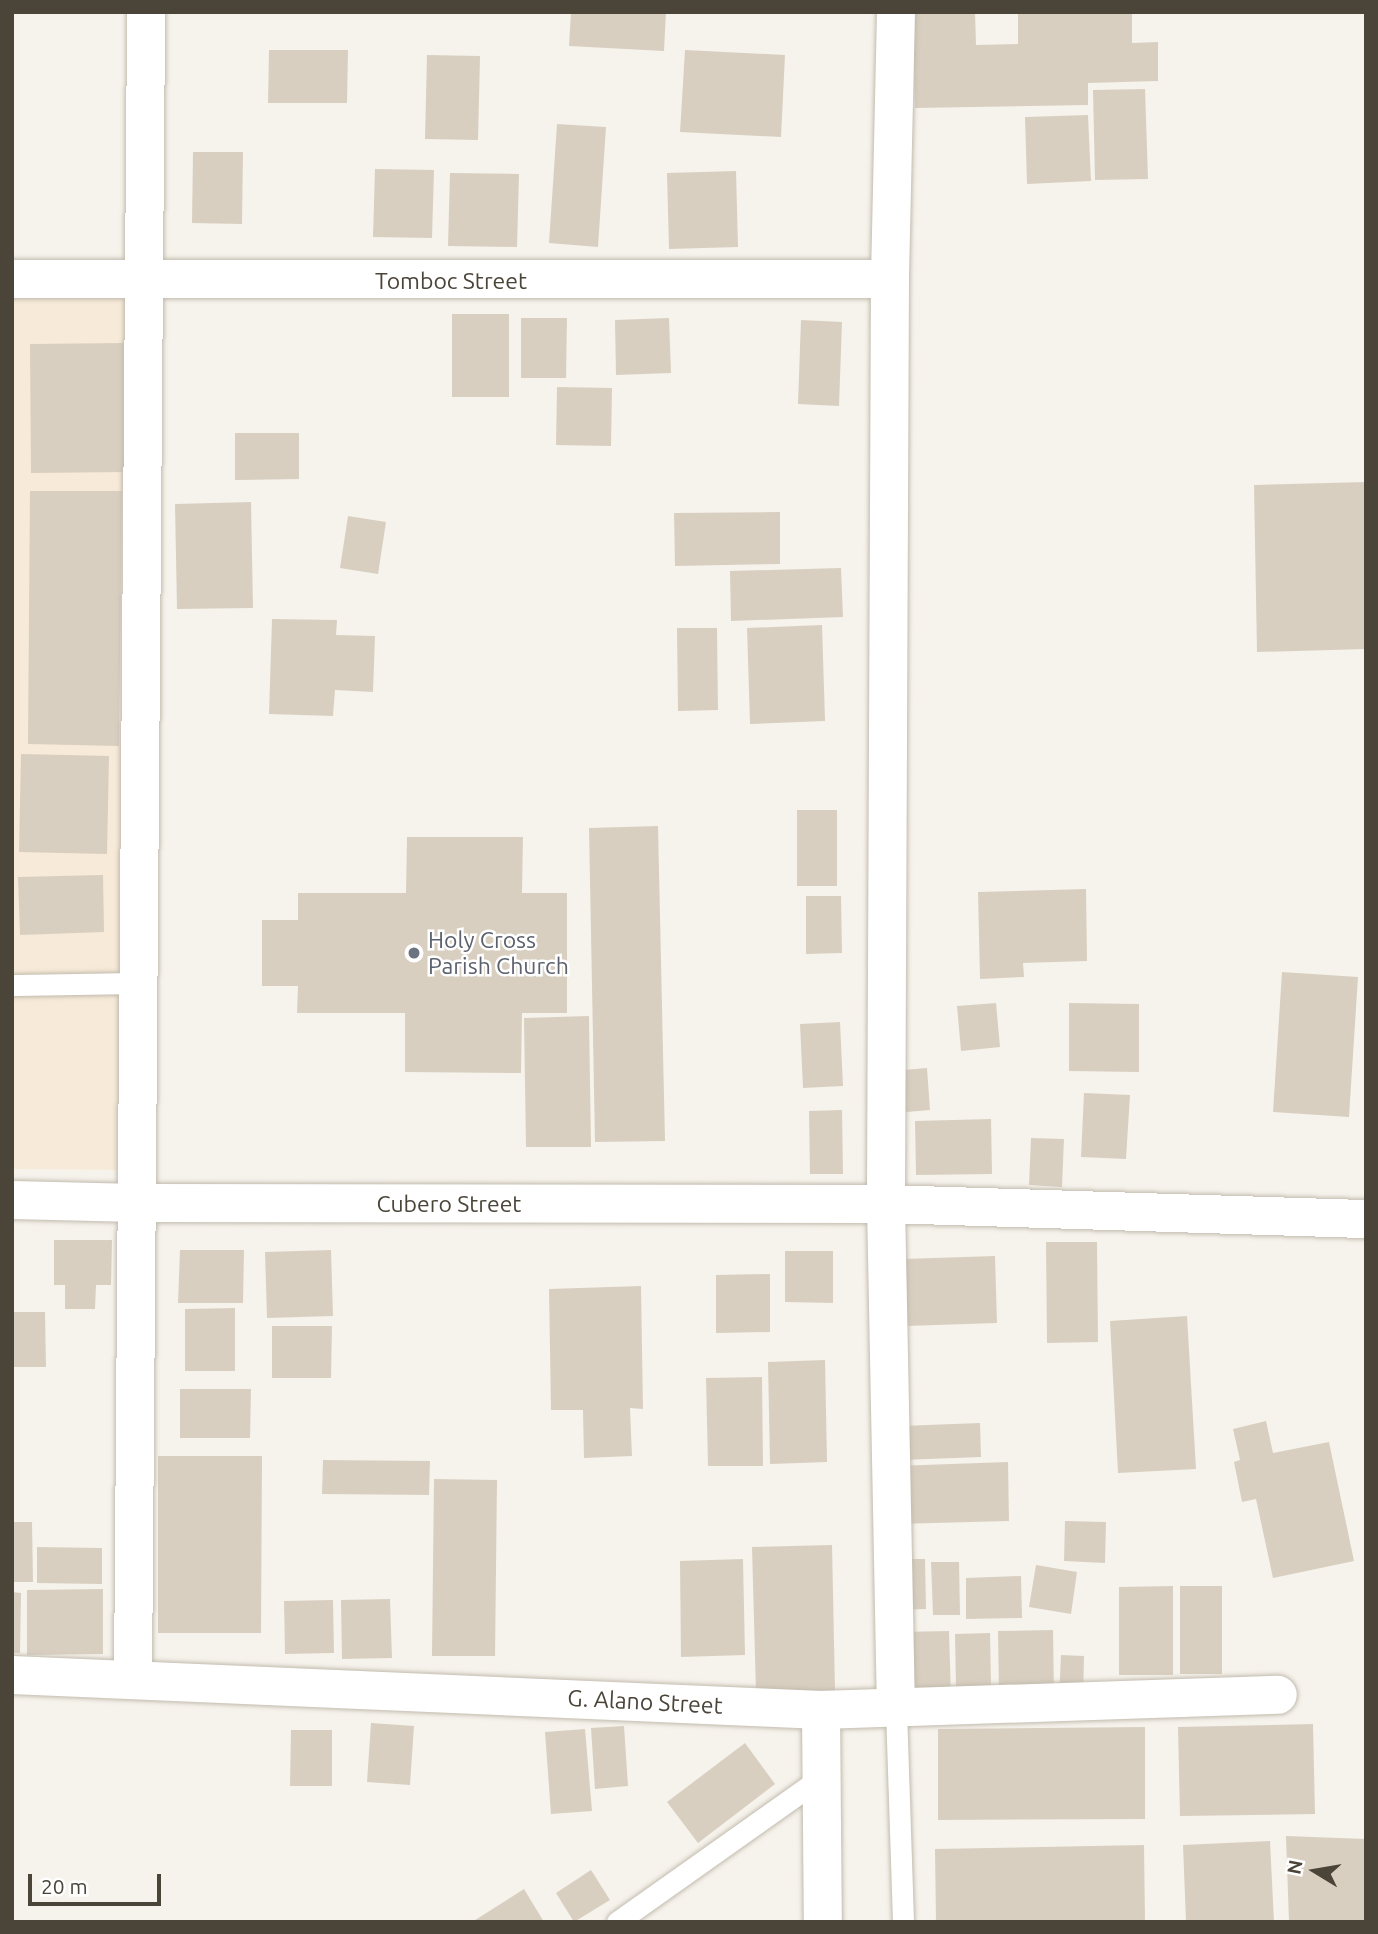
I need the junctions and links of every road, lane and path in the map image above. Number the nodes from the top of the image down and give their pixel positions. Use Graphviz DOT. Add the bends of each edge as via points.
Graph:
graph roads {
  1 [pos="146,12"];
  2 [pos="896,12"];
  3 [pos="12,279"];
  4 [pos="890,279"];
  5 [pos="142,281"];
  6 [pos="140,984"];
  7 [pos="12,985"];
  8 [pos="12,1200"];
  9 [pos="137,1203"];
  10 [pos="886,1204"];
  11 [pos="1366,1219"];
  12 [pos="12,1675"];
  13 [pos="133,1679"];
  14 [pos="1278,1695"];
  15 [pos="821,1710"];
  16 [pos="896,1710"];
  17 [pos="822,1777"];
  18 [pos="617,1922"];
  19 [pos="822,1922"];
  20 [pos="903,1922"];
  1 -- 5 [label="street"];
  2 -- 4 [label="street"];
  3 -- 5 [label="street, Tomboc Street"];
  4 -- 5 [label="street, Tomboc Street"];
  4 -- 10 [label="street"];
  5 -- 6 [label="street"];
  6 -- 7 [label="lane"];
  6 -- 9 [label="street"];
  8 -- 9 [label="street, Cubero Street"];
  9 -- 10 [label="street, Cubero Street"];
  9 -- 13 [label="street"];
  10 -- 11 [label="street, Cubero Street"];
  10 -- 16 [label="street"];
  12 -- 13 [label="street, G. Alano Street"];
  13 -- 15 [label="street, G. Alano Street"];
  14 -- 16 [label="street, G. Alano Street"];
  15 -- 16 [label="street, G. Alano Street"];
  15 -- 17 [label="street"];
  16 -- 20 [label="lane"];
  17 -- 18 [label="lane"];
  17 -- 19 [label="street"];
}
